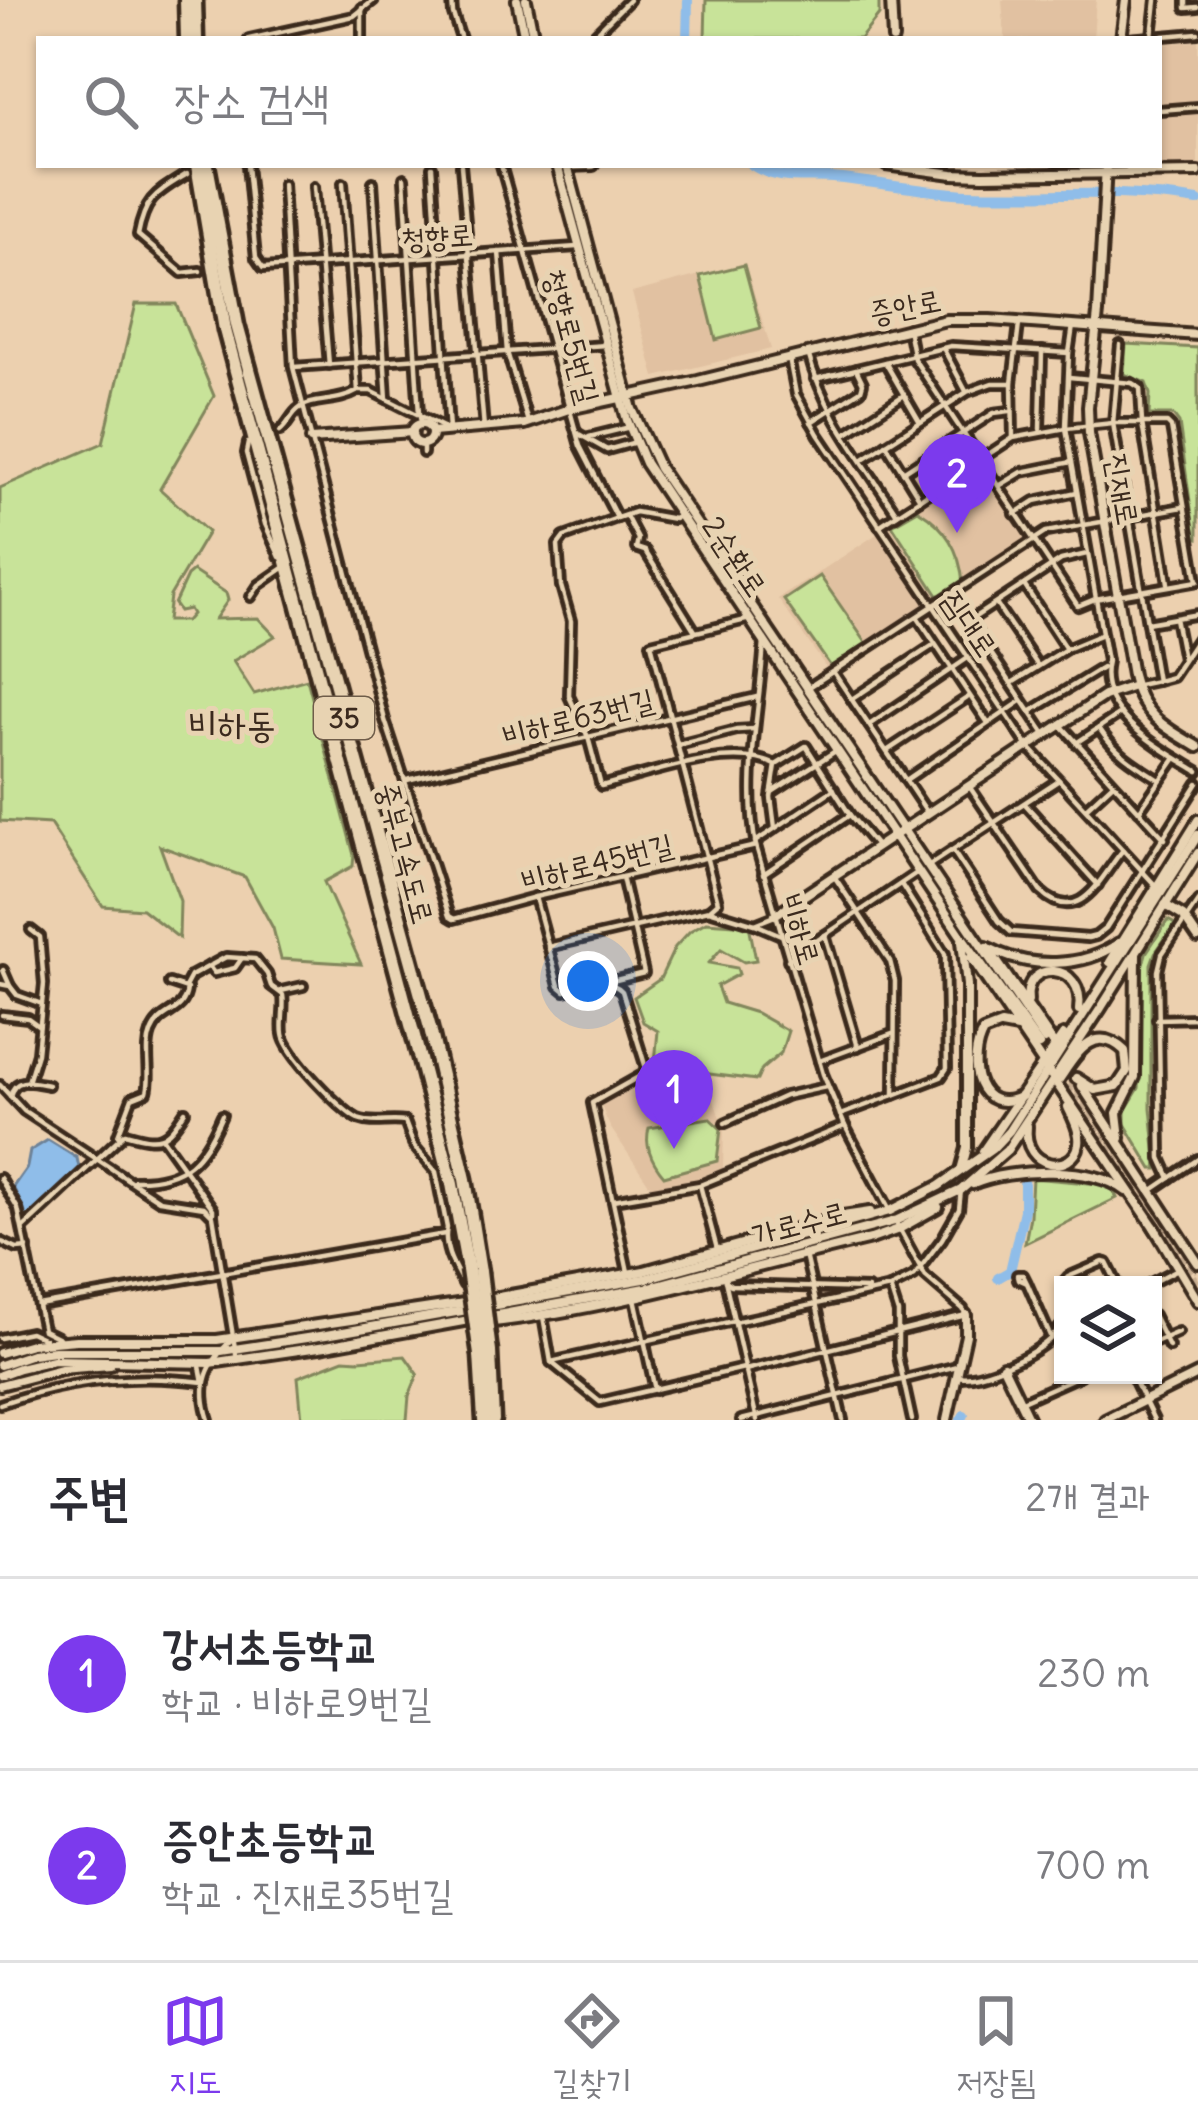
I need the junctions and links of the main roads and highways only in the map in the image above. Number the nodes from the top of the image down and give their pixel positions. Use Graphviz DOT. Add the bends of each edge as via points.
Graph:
graph roads {
  1 [pos="191,0"];
  2 [pos="522,0"];
  3 [pos="891,0"];
  4 [pos="1126,0"];
  5 [pos="191,36"];
  6 [pos="525,36"];
  7 [pos="533,36"];
  8 [pos="892,36"];
  9 [pos="1124,36"];
  10 [pos="208,168"];
  11 [pos="563,168"];
  12 [pos="912,168"];
  13 [pos="192,169"];
  14 [pos="1198,172"];
  15 [pos="1106,173"];
  16 [pos="584,247"];
  17 [pos="1096,328"];
  18 [pos="1198,335"];
  19 [pos="624,396"];
  20 [pos="413,432"];
  21 [pos="432,432"];
  22 [pos="311,439"];
  23 [pos="753,618"];
  24 [pos="1134,686"];
  25 [pos="1198,747"];
  26 [pos="1198,820"];
  27 [pos="899,831"];
  28 [pos="1198,835"];
  29 [pos="1198,853"];
  30 [pos="1165,904"];
  31 [pos="775,915"];
  32 [pos="965,932"];
  33 [pos="1125,938"];
  34 [pos="1198,938"];
  35 [pos="986,946"];
  36 [pos="1136,951"];
  37 [pos="1079,1010"];
  38 [pos="1036,1018"];
  39 [pos="1018,1029"];
  40 [pos="1073,1030"];
  41 [pos="1082,1036"];
  42 [pos="1042,1042"];
  43 [pos="1057,1049"];
  44 [pos="1077,1054"];
  45 [pos="1067,1064"];
  46 [pos="1045,1068"];
  47 [pos="1076,1078"];
  48 [pos="1057,1085"];
  49 [pos="1024,1095"];
  50 [pos="1090,1099"];
  51 [pos="1074,1110"];
  52 [pos="1028,1126"];
  53 [pos="1121,1145"];
  54 [pos="970,1166"];
  55 [pos="957,1174"];
  56 [pos="961,1190"];
  57 [pos="926,1193"];
  58 [pos="933,1204"];
  59 [pos="897,1225"];
  60 [pos="1156,1230"];
  61 [pos="1198,1262"];
  62 [pos="722,1267"];
  63 [pos="474,1271"];
  64 [pos="1198,1301"];
  65 [pos="966,1315"];
  66 [pos="428,1327"];
  67 [pos="230,1344"];
  68 [pos="0,1353"];
  69 [pos="485,1353"];
  70 [pos="157,1362"];
  71 [pos="0,1365"];
  72 [pos="1003,1366"];
  73 [pos="1198,1374"];
  74 [pos="0,1375"];
  75 [pos="0,1385"];
  76 [pos="484,1420"];
  77 [pos="494,1420"];
  78 [pos="946,1420"];
  79 [pos="1029,1420"];
  80 [pos="1105,1420"];
  1 -- 5 [label="highway"];
  2 -- 6 [label="main road"];
  2 -- 7 [label="main road"];
  3 -- 8 [label="main road"];
  4 -- 9 [label="main road"];
  10 -- 63 [label="highway, 중부고속도로 / 35" via="237,325 430,1028 465,1179"];
  11 -- 16 [label="main road, 2순환로"];
  12 -- 15 [label="main road"];
  13 -- 63 [label="highway, 중부고속도로 / 35" via="225,331"];
  14 -- 15 [label="main road"];
  15 -- 17 [label="main road, 진재로"];
  16 -- 19 [label="main road, 2순환로"];
  16 -- 19 [label="main road, 2순환로"];
  17 -- 18 [label="main road, 증안로"];
  17 -- 19 [label="main road, 증안로" via="963,319"];
  17 -- 24 [label="main road, 진재로" via="1088,426"];
  19 -- 21 [label="main road, 증안로" via="529,422"];
  19 -- 23 [label="main road, 2순환로"];
  19 -- 23 [label="main road, 2순환로" via="645,463"];
  20 -- 21 [label="main road" via="420,420"];
  20 -- 21 [label="main road" via="423,448"];
  20 -- 22 [label="main road"];
  23 -- 27 [label="main road, 2순환로"];
  23 -- 27 [label="main road, 2순환로"];
  24 -- 25 [label="main road" via="1151,716"];
  24 -- 27 [label="main road" via="1110,693"];
  26 -- 33 [label="main road, 가로수로"];
  27 -- 31 [label="main road"];
  27 -- 32 [label="main road, 2순환로"];
  28 -- 40 [label="main road, 가로수로"];
  29 -- 30 [label="main road, 가로수로"];
  30 -- 34 [label="main road"];
  30 -- 36 [label="main road, 가로수로"];
  32 -- 35 [label="main road, 2순환로"];
  32 -- 39 [label="main road, 2순환로" via="971,959"];
  32 -- 42 [label="main road, 2순환로"];
  32 -- 55 [label="main road" via="967,1148"];
  33 -- 35 [label="main road" via="1073,962 1011,958"];
  33 -- 37 [label="main road, 가로수로"];
  35 -- 38 [label="main road, 2순환로"];
  36 -- 41 [label="main road, 가로수로"];
  36 -- 53 [label="main road" via="1135,1077 1117,1113"];
  37 -- 38 [label="main road" via="1072,979 1045,972 1027,989"];
  37 -- 43 [label="main road, 가로수로"];
  38 -- 43 [label="main road, 2순환로"];
  39 -- 46 [label="main road, 2순환로"];
  39 -- 49 [label="main road" via="986,1030 976,1070 995,1101"];
  40 -- 41 [label="main road"];
  40 -- 43 [label="main road, 가로수로"];
  41 -- 44 [label="main road"];
  41 -- 45 [label="main road, 가로수로"];
  43 -- 45 [label="main road, 2순환로"];
  43 -- 46 [label="main road, 가로수로"];
  44 -- 45 [label="main road"];
  44 -- 47 [label="main road" via="1109,1040 1124,1049 1128,1066 1109,1089"];
  45 -- 47 [label="main road"];
  45 -- 48 [label="main road, 가로수로"];
  46 -- 48 [label="main road, 2순환로"];
  46 -- 49 [label="main road"];
  46 -- 54 [label="main road, 가로수로" via="1009,1132"];
  47 -- 50 [label="main road"];
  48 -- 51 [label="main road, 2순환로"];
  48 -- 52 [label="main road"];
  48 -- 52 [label="main road" via="1078,1133 1075,1154 1040,1160 1029,1148"];
  48 -- 56 [label="main road, 가로수로" via="1007,1150"];
  49 -- 54 [label="main road"];
  50 -- 51 [label="main road" via="1078,1099"];
  50 -- 53 [label="main road"];
  51 -- 60 [label="main road, 2순환로"];
  52 -- 56 [label="main road" via="997,1166"];
  53 -- 61 [label="main road"];
  54 -- 55 [label="main road, 가로수로"];
  55 -- 57 [label="main road, 가로수로"];
  56 -- 58 [label="main road, 가로수로"];
  56 -- 59 [label="main road"];
  56 -- 60 [label="main road" via="1017,1173 1100,1177 1123,1188"];
  57 -- 58 [label="main road"];
  57 -- 62 [label="main road, 가로수로" via="890,1210 843,1216"];
  58 -- 59 [label="main road, 가로수로"];
  59 -- 62 [label="main road, 가로수로"];
  59 -- 62 [label="main road" via="805,1255"];
  60 -- 64 [label="main road"];
  62 -- 66 [label="main road, 가로수로"];
  62 -- 66 [label="main road" via="635,1298"];
  62 -- 67 [label="main road, 가로수로"];
  62 -- 67 [label="main road, 가로수로" via="629,1274"];
  63 -- 69 [label="highway, 중부고속도로 / 35, bridge"];
  65 -- 78 [label="main road"];
  66 -- 67 [label="main road, 가로수로"];
  67 -- 68 [label="main road, 가로수로" via="64,1341"];
  67 -- 70 [label="main road, 가로수로" via="213,1362"];
  67 -- 71 [label="main road, 가로수로" via="54,1351"];
  69 -- 76 [label="highway, 중부고속도로 / 35"];
  69 -- 77 [label="highway, 중부고속도로 / 35"];
  70 -- 74 [label="main road, 가로수로" via="53,1360"];
  70 -- 75 [label="main road, 가로수로" via="61,1369"];
  72 -- 79 [label="main road"];
  73 -- 80 [label="main road"];
}
